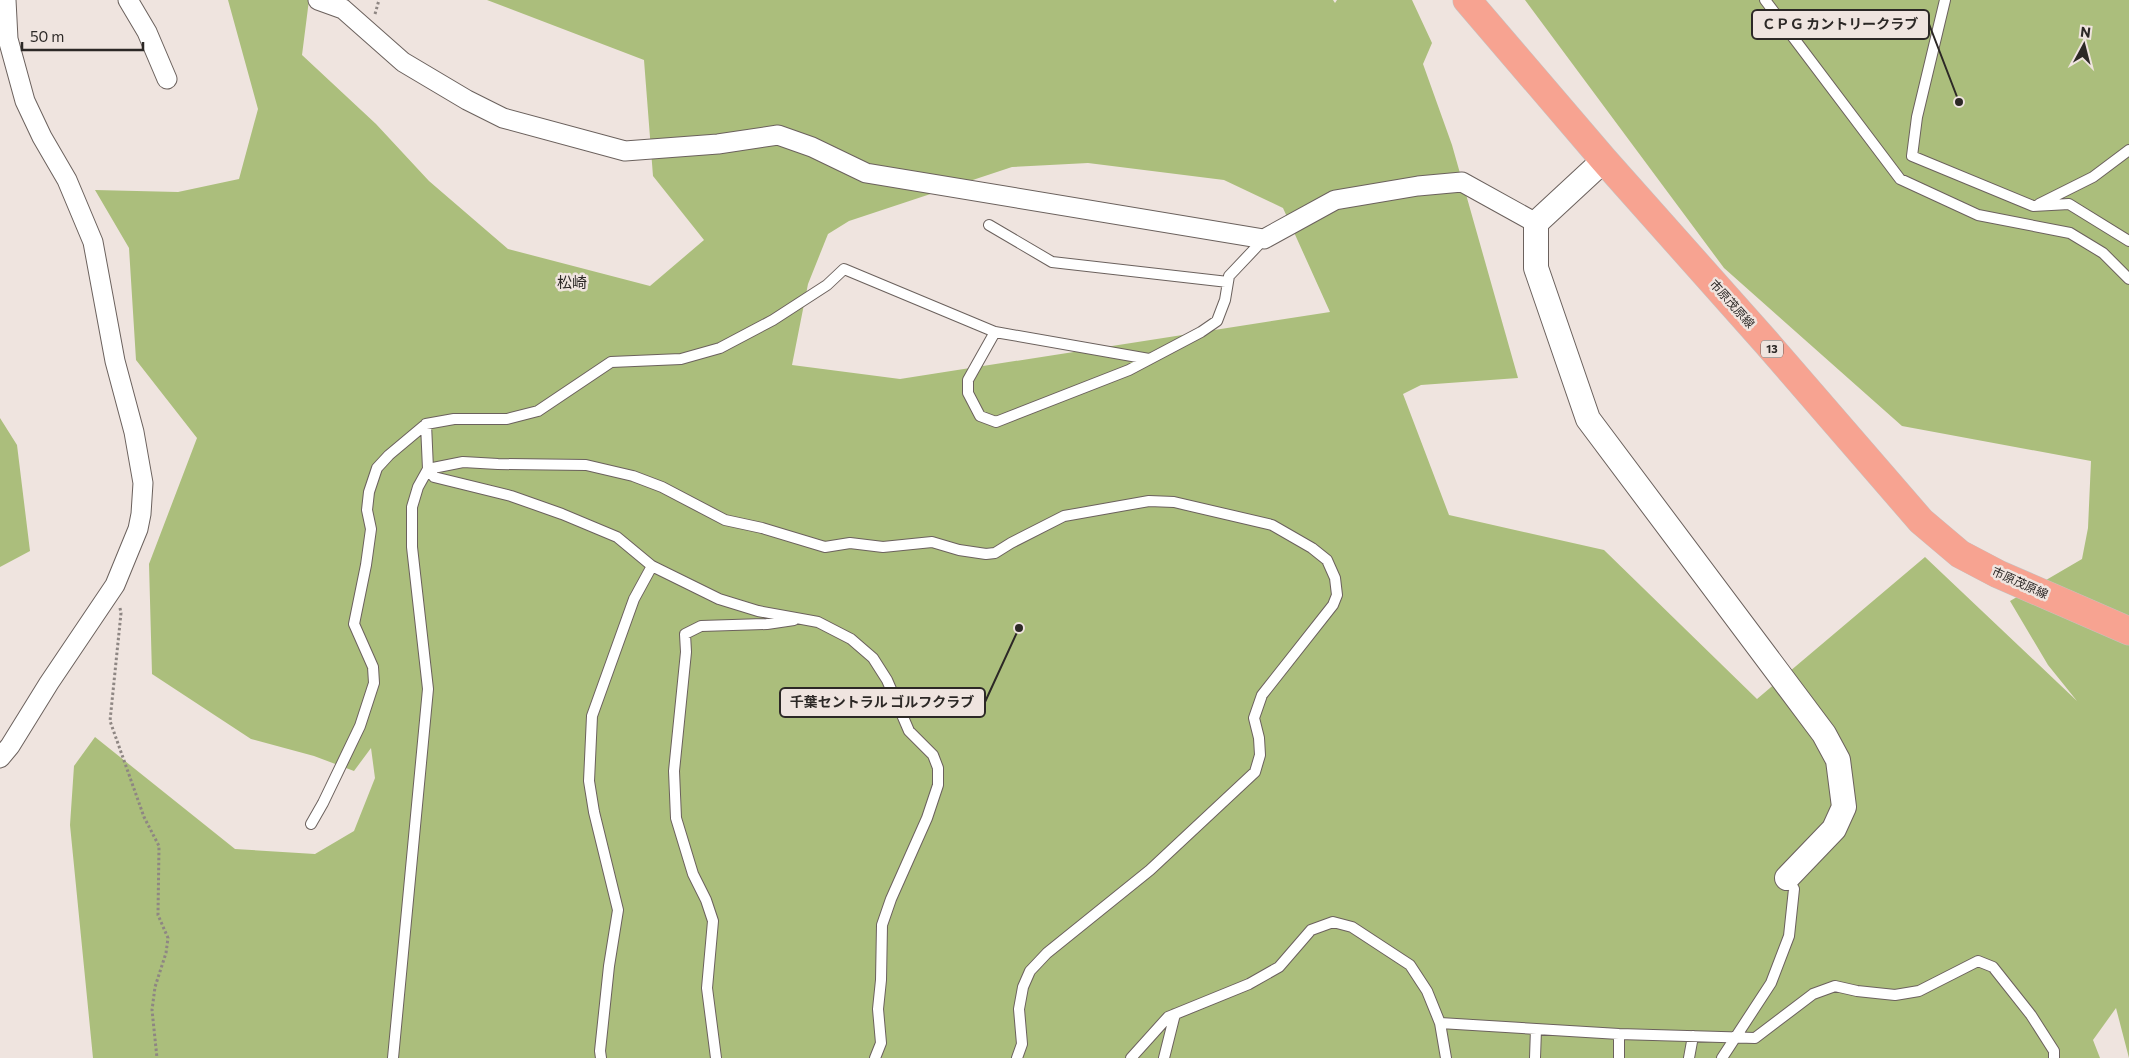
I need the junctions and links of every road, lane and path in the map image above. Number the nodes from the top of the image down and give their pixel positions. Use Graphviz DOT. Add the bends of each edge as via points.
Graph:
graph roads {
  1 [pos="6,0"];
  2 [pos="128,0"];
  3 [pos="318,0"];
  4 [pos="1466,0"];
  5 [pos="1765,0"];
  6 [pos="1945,0"];
  7 [pos="167,79"];
  8 [pos="2129,150"];
  9 [pos="1604,160"];
  10 [pos="2033,206"];
  11 [pos="1536,223"];
  12 [pos="989,225"];
  13 [pos="1264,239"];
  14 [pos="2129,241"];
  15 [pos="2129,279"];
  16 [pos="1228,282"];
  17 [pos="995,332"];
  18 [pos="1149,359"];
  19 [pos="426,424"];
  20 [pos="428,469"];
  21 [pos="652,566"];
  22 [pos="115,585"];
  23 [pos="803,619"];
  24 [pos="2129,631"];
  25 [pos="0,758"];
  26 [pos="311,824"];
  27 [pos="1787,878"];
  28 [pos="1175,1014"];
  29 [pos="1440,1023"];
  30 [pos="1536,1029"];
  31 [pos="1619,1034"];
  32 [pos="1693,1036"];
  33 [pos="1736,1037"];
  34 [pos="157,1058"];
  35 [pos="393,1058"];
  36 [pos="601,1058"];
  37 [pos="716,1058"];
  38 [pos="876,1058"];
  39 [pos="1017,1058"];
  40 [pos="1131,1058"];
  41 [pos="1164,1058"];
  42 [pos="1446,1058"];
  43 [pos="1536,1058"];
  44 [pos="1619,1058"];
  45 [pos="1689,1058"];
  46 [pos="1722,1058"];
  47 [pos="2054,1058"];
  1 -- 22 [label="street" via="8,39 25,101 67,180 93,242 115,361 134,432 143,483 141,514"];
  2 -- 7 [label="street" via="147,32"];
  3 -- 13 [label="street" via="343,9 403,62 476,105 503,118 625,151 718,144 778,135 866,173"];
  4 -- 9 [label="main road, 市原茂原線 / 13"];
  5 -- 15 [label="lane" via="1900,179 1978,215 2070,233 2103,253"];
  6 -- 10 [label="lane" via="1917,117 1912,156"];
  8 -- 10 [label="lane" via="2093,177"];
  9 -- 11 [label="street"];
  9 -- 24 [label="main road, 市原茂原線 / 13" via="1921,521 1960,554"];
  10 -- 14 [label="lane" via="2069,204"];
  11 -- 13 [label="street" via="1462,182 1335,200"];
  11 -- 27 [label="street" via="1536,268 1588,419 1824,734 1838,760 1844,807 1834,829"];
  12 -- 16 [label="lane" via="1052,262"];
  13 -- 16 [label="lane" via="1229,276"];
  16 -- 18 [label="lane" via="1217,321"];
  17 -- 18 [label="lane"];
  17 -- 18 [label="lane" via="968,380 968,393 980,416 996,422 1129,370"];
  17 -- 19 [label="lane" via="844,268 827,285 720,348 681,360 611,362 538,411 507,419"];
  19 -- 20 [label="lane"];
  19 -- 26 [label="lane" via="378,468 369,492 371,529 354,624 372,667 374,683 360,726"];
  20 -- 21 [label="lane" via="434,478 511,496 618,537"];
  20 -- 35 [label="lane" via="412,507 412,547 428,689"];
  20 -- 39 [label="lane" via="462,462 586,465 633,476 662,487 725,520 825,547 850,543 883,547 932,542 959,550 995,553 1064,516 1148,501 1174,502 1272,525 1327,560 1335,578 1337,595 1333,606 1262,695 1254,718 1260,754 1255,772 1150,870 1047,953 1030,971 1018,1009 1022,1044"];
  21 -- 23 [label="lane" via="719,599"];
  21 -- 36 [label="lane" via="634,599 592,716 589,781 618,910 608,966"];
  22 -- 25 [label="street"];
  22 -- 34 [label="path" via="121,613 110,721 144,817 159,846 158,914 168,938 152,1010"];
  23 -- 37 [label="lane" via="767,624 701,626 686,634 674,771 676,818 693,874 713,921 707,988"];
  23 -- 38 [label="lane" via="818,622 851,639 873,658 887,680 909,731 934,755 938,768 938,784 928,818 882,925 878,1009 881,1043"];
  27 -- 33 [label="lane" via="1794,889 1789,936 1771,983"];
  28 -- 29 [label="lane" via="1249,984 1279,967 1311,930 1333,922 1352,927 1410,965 1427,991"];
  28 -- 40 [label="lane" via="1168,1017"];
  28 -- 41 [label="lane"];
  29 -- 30 [label="lane"];
  29 -- 42 [label="lane"];
  30 -- 31 [label="lane"];
  30 -- 43 [label="lane"];
  31 -- 32 [label="lane"];
  31 -- 44 [label="lane"];
  32 -- 33 [label="lane"];
  32 -- 45 [label="lane"];
  33 -- 46 [label="lane"];
  33 -- 47 [label="lane" via="1755,1038 1813,994 1835,986 1895,995 1919,991 1978,961 1993,967 2032,1015 2054,1051"];
}
